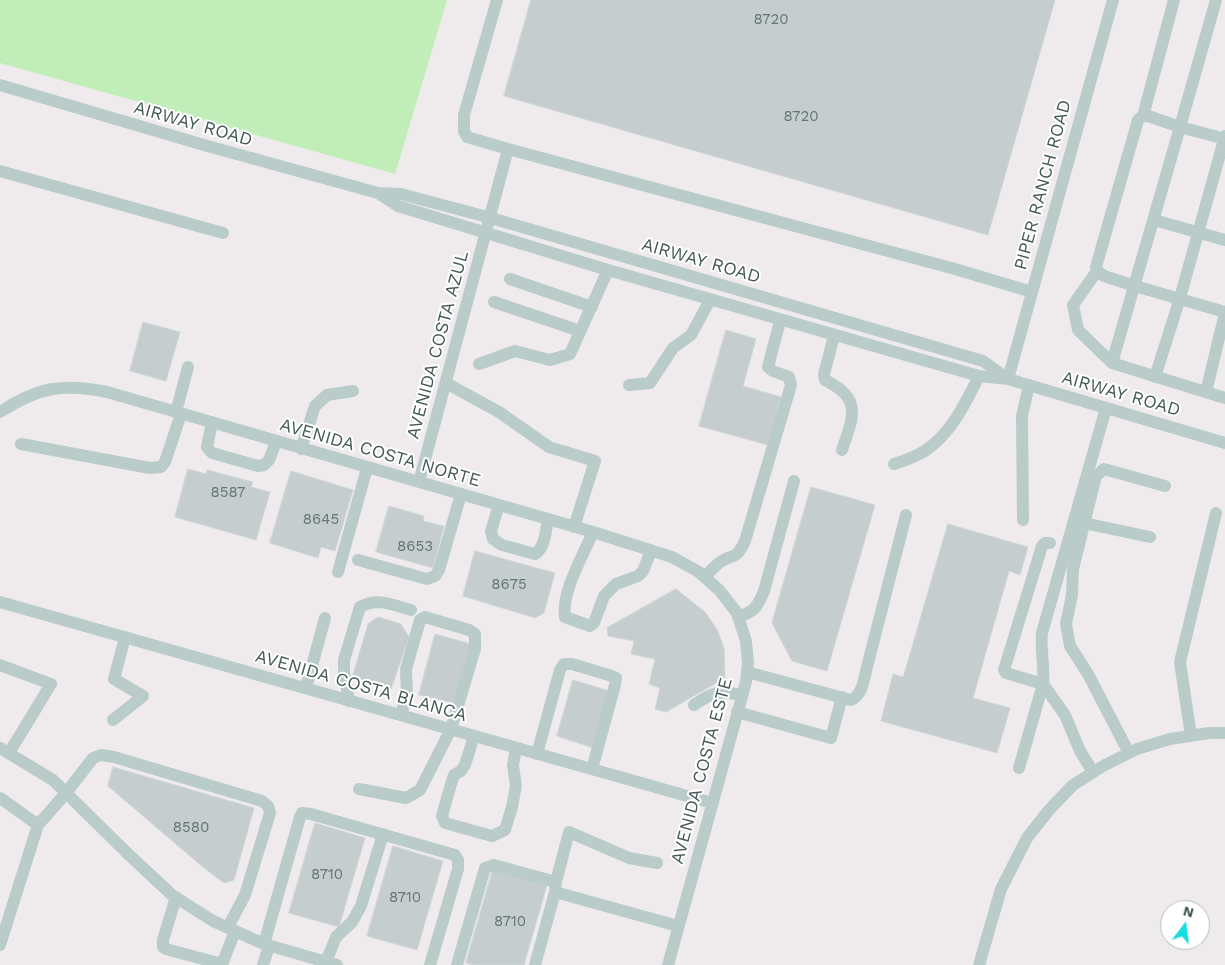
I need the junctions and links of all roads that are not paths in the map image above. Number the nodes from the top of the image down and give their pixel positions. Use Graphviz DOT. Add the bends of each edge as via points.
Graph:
graph roads {
  1 [pos="497,0"];
  2 [pos="1113,0"];
  3 [pos="1174,0"];
  4 [pos="1216,0"];
  5 [pos="0,85"];
  6 [pos="1142,116"];
  7 [pos="1180,126"];
  8 [pos="1225,137"];
  9 [pos="508,149"];
  10 [pos="0,171"];
  11 [pos="378,193"];
  12 [pos="490,218"];
  13 [pos="1154,220"];
  14 [pos="223,233"];
  15 [pos="1198,233"];
  16 [pos="486,234"];
  17 [pos="1225,240"];
  18 [pos="608,270"];
  19 [pos="1097,271"];
  20 [pos="510,279"];
  21 [pos="1135,286"];
  22 [pos="1032,292"];
  23 [pos="1180,298"];
  24 [pos="710,300"];
  25 [pos="494,302"];
  26 [pos="592,307"];
  27 [pos="1225,312"];
  28 [pos="780,321"];
  29 [pos="580,331"];
  30 [pos="834,336"];
  31 [pos="1112,363"];
  32 [pos="479,364"];
  33 [pos="188,367"];
  34 [pos="978,376"];
  35 [pos="1154,377"];
  36 [pos="1008,379"];
  37 [pos="446,383"];
  38 [pos="629,385"];
  39 [pos="1029,385"];
  40 [pos="353,391"];
  41 [pos="1206,392"];
  42 [pos="1225,398"];
  43 [pos="1106,408"];
  44 [pos="0,412"];
  45 [pos="179,413"];
  46 [pos="212,423"];
  47 [pos="276,442"];
  48 [pos="1225,443"];
  49 [pos="20,444"];
  50 [pos="301,449"];
  51 [pos="842,450"];
  52 [pos="894,464"];
  53 [pos="367,468"];
  54 [pos="794,481"];
  55 [pos="419,482"];
  56 [pos="1165,486"];
  57 [pos="461,494"];
  58 [pos="499,505"];
  59 [pos="1216,513"];
  60 [pos="906,514"];
  61 [pos="548,519"];
  62 [pos="1023,520"];
  63 [pos="1084,523"];
  64 [pos="574,526"];
  65 [pos="593,532"];
  66 [pos="1150,537"];
  67 [pos="1050,543"];
  68 [pos="651,551"];
  69 [pos="358,560"];
  70 [pos="338,572"];
  71 [pos="705,577"];
  72 [pos="720,591"];
  73 [pos="0,602"];
  74 [pos="411,610"];
  75 [pos="738,617"];
  76 [pos="326,618"];
  77 [pos="125,637"];
  78 [pos="0,665"];
  79 [pos="747,672"];
  80 [pos="1043,684"];
  81 [pos="306,688"];
  82 [pos="742,695"];
  83 [pos="842,697"];
  84 [pos="349,701"];
  85 [pos="694,705"];
  86 [pos="738,712"];
  87 [pos="401,715"];
  88 [pos="113,720"];
  89 [pos="451,730"];
  90 [pos="1225,733"];
  91 [pos="474,736"];
  92 [pos="1192,736"];
  93 [pos="516,748"];
  94 [pos="4,751"];
  95 [pos="1129,753"];
  96 [pos="537,754"];
  97 [pos="1019,768"];
  98 [pos="592,769"];
  99 [pos="1093,772"];
  100 [pos="359,789"];
  101 [pos="66,793"];
  102 [pos="0,798"];
  103 [pos="712,803"];
  104 [pos="38,825"];
  105 [pos="383,834"];
  106 [pos="657,863"];
  107 [pos="556,887"];
  108 [pos="176,897"];
  109 [pos="678,926"];
  110 [pos="231,929"];
  111 [pos="0,945"];
  112 [pos="267,945"];
  113 [pos="332,963"];
  114 [pos="264,965"];
  115 [pos="430,965"];
  116 [pos="457,965"];
  117 [pos="536,965"];
  118 [pos="668,965"];
  119 [pos="979,965"];
  1 -- 9 [label="street" via="464,115 464,131 473,140"];
  2 -- 22 [label="street, PIPER RANCH ROAD"];
  3 -- 6 [label="street"];
  4 -- 7 [label="street"];
  5 -- 11 [label="street, AIRWAY ROAD" via="204,146"];
  6 -- 7 [label="street"];
  6 -- 19 [label="street" via="1138,120"];
  7 -- 8 [label="street"];
  7 -- 13 [label="street"];
  8 -- 15 [label="street"];
  9 -- 12 [label="street, AVENIDA COSTA AZUL"];
  9 -- 22 [label="street"];
  10 -- 14 [label="street"];
  11 -- 12 [label="street, AIRWAY ROAD" via="401,194"];
  11 -- 16 [label="street, AIRWAY ROAD" via="398,206"];
  12 -- 16 [label="street, AVENIDA COSTA AZUL"];
  12 -- 36 [label="street, AIRWAY ROAD" via="983,361"];
  13 -- 15 [label="street"];
  13 -- 21 [label="street"];
  15 -- 17 [label="street"];
  15 -- 23 [label="street"];
  16 -- 18 [label="street, AIRWAY ROAD"];
  16 -- 37 [label="street, AVENIDA COSTA AZUL"];
  18 -- 24 [label="street, AIRWAY ROAD"];
  18 -- 26 [label="street"];
  19 -- 21 [label="street"];
  19 -- 31 [label="street" via="1073,305 1078,330"];
  20 -- 26 [label="street"];
  21 -- 23 [label="street"];
  21 -- 31 [label="street"];
  22 -- 36 [label="street, PIPER RANCH ROAD"];
  23 -- 27 [label="street"];
  23 -- 35 [label="street"];
  24 -- 28 [label="street, AIRWAY ROAD"];
  24 -- 38 [label="street" via="691,335 673,348 650,383"];
  25 -- 29 [label="street"];
  26 -- 29 [label="street"];
  27 -- 41 [label="street"];
  28 -- 30 [label="street, AIRWAY ROAD"];
  28 -- 71 [label="street" via="768,367 789,377 789,394 741,550 735,557 720,562"];
  29 -- 32 [label="street" via="570,354 550,360 515,351"];
  30 -- 34 [label="street, AIRWAY ROAD"];
  30 -- 51 [label="street" via="824,374 826,380 846,394 852,404"];
  31 -- 35 [label="street"];
  33 -- 45 [label="street"];
  34 -- 36 [label="street, AIRWAY ROAD"];
  34 -- 52 [label="street" via="945,434 924,452"];
  35 -- 41 [label="street"];
  36 -- 39 [label="street, AIRWAY ROAD"];
  37 -- 55 [label="street, AVENIDA COSTA AZUL"];
  37 -- 64 [label="street" via="499,412 548,447 595,461"];
  39 -- 43 [label="street, AIRWAY ROAD"];
  39 -- 62 [label="street" via="1022,416"];
  40 -- 50 [label="street" via="327,395 315,406"];
  41 -- 42 [label="street"];
  43 -- 48 [label="street, AIRWAY ROAD"];
  43 -- 80 [label="street" via="1042,633"];
  44 -- 45 [label="street, AVENIDA COSTA NORTE" via="34,393 56,388 86,388"];
  45 -- 46 [label="street, AVENIDA COSTA NORTE"];
  45 -- 49 [label="street" via="166,462 161,467 150,468"];
  46 -- 47 [label="street, AVENIDA COSTA NORTE"];
  46 -- 47 [label="street" via="207,447 212,453 264,465"];
  47 -- 50 [label="street, AVENIDA COSTA NORTE"];
  50 -- 53 [label="street, AVENIDA COSTA NORTE"];
  53 -- 55 [label="street, AVENIDA COSTA NORTE"];
  53 -- 70 [label="street"];
  54 -- 75 [label="street" via="764,591 751,612"];
  55 -- 57 [label="street, AVENIDA COSTA NORTE"];
  56 -- 63 [label="street" via="1104,469 1096,476"];
  57 -- 58 [label="street, AVENIDA COSTA NORTE"];
  57 -- 69 [label="street" via="435,576 427,579"];
  58 -- 61 [label="street, AVENIDA COSTA NORTE"];
  58 -- 61 [label="street" via="491,531 493,539 502,545 535,554 539,552"];
  59 -- 92 [label="street" via="1180,662"];
  60 -- 83 [label="street" via="860,691 851,700"];
  61 -- 64 [label="street, AVENIDA COSTA NORTE"];
  63 -- 66 [label="street"];
  63 -- 95 [label="street" via="1073,569 1066,624 1070,646"];
  64 -- 65 [label="street, AVENIDA COSTA NORTE"];
  65 -- 68 [label="street, AVENIDA COSTA NORTE"];
  65 -- 68 [label="street" via="564,608 565,617 570,620 590,626 594,623 604,596 616,584 638,576"];
  67 -- 80 [label="street" via="1042,546 1004,670"];
  68 -- 71 [label="street, AVENIDA COSTA NORTE" via="672,557"];
  71 -- 72 [label="street, AVENIDA COSTA NORTE"];
  72 -- 75 [label="street, AVENIDA COSTA ESTE"];
  73 -- 77 [label="street, AVENIDA COSTA BLANCA"];
  74 -- 84 [label="street" via="379,601 360,607 344,660"];
  75 -- 79 [label="street, AVENIDA COSTA ESTE" via="746,640"];
  76 -- 81 [label="street"];
  77 -- 81 [label="street, AVENIDA COSTA BLANCA"];
  77 -- 88 [label="street" via="114,679 143,696"];
  78 -- 94 [label="street" via="51,684"];
  79 -- 82 [label="street, AVENIDA COSTA ESTE"];
  79 -- 83 [label="street"];
  80 -- 97 [label="street"];
  80 -- 99 [label="street" via="1065,715"];
  81 -- 84 [label="street, AVENIDA COSTA BLANCA"];
  82 -- 85 [label="street" via="719,692"];
  82 -- 86 [label="street, AVENIDA COSTA ESTE"];
  83 -- 86 [label="street" via="831,738"];
  84 -- 87 [label="street, AVENIDA COSTA BLANCA"];
  86 -- 103 [label="street, AVENIDA COSTA ESTE"];
  87 -- 89 [label="street, AVENIDA COSTA BLANCA"];
  87 -- 89 [label="street" via="407,694 406,670 420,620 425,617 469,630 475,634 476,649"];
  89 -- 91 [label="street, AVENIDA COSTA BLANCA"];
  89 -- 100 [label="street" via="420,790 406,798"];
  90 -- 92 [label="street"];
  91 -- 93 [label="street, AVENIDA COSTA BLANCA"];
  91 -- 93 [label="street" via="465,765 454,775 442,816 445,823 492,836 504,830 516,786 513,765"];
  92 -- 95 [label="street" via="1170,739"];
  93 -- 96 [label="street, AVENIDA COSTA BLANCA"];
  94 -- 101 [label="street" via="53,780"];
  95 -- 99 [label="street"];
  96 -- 98 [label="street, AVENIDA COSTA BLANCA"];
  96 -- 98 [label="street" via="560,670 564,664 572,664 616,678"];
  98 -- 103 [label="street, AVENIDA COSTA BLANCA"];
  99 -- 119 [label="street" via="1073,785 1027,838 1000,889"];
  101 -- 104 [label="street"];
  101 -- 108 [label="street"];
  101 -- 110 [label="street" via="93,758 101,755 262,801 270,813"];
  102 -- 104 [label="street"];
  103 -- 109 [label="street, AVENIDA COSTA ESTE"];
  104 -- 111 [label="street"];
  105 -- 112 [label="street" via="302,813"];
  105 -- 113 [label="street" via="361,906 352,922 336,937"];
  105 -- 115 [label="street" via="455,855 458,860"];
  106 -- 107 [label="street" via="629,858 569,832"];
  107 -- 109 [label="street"];
  107 -- 116 [label="street" via="494,865 485,868"];
  107 -- 117 [label="street"];
  108 -- 110 [label="street"];
  108 -- 110 [label="street" via="163,940 166,949 223,962"];
  109 -- 118 [label="street, AVENIDA COSTA ESTE"];
  110 -- 112 [label="street"];
  112 -- 113 [label="street"];
  112 -- 114 [label="street"];
}
